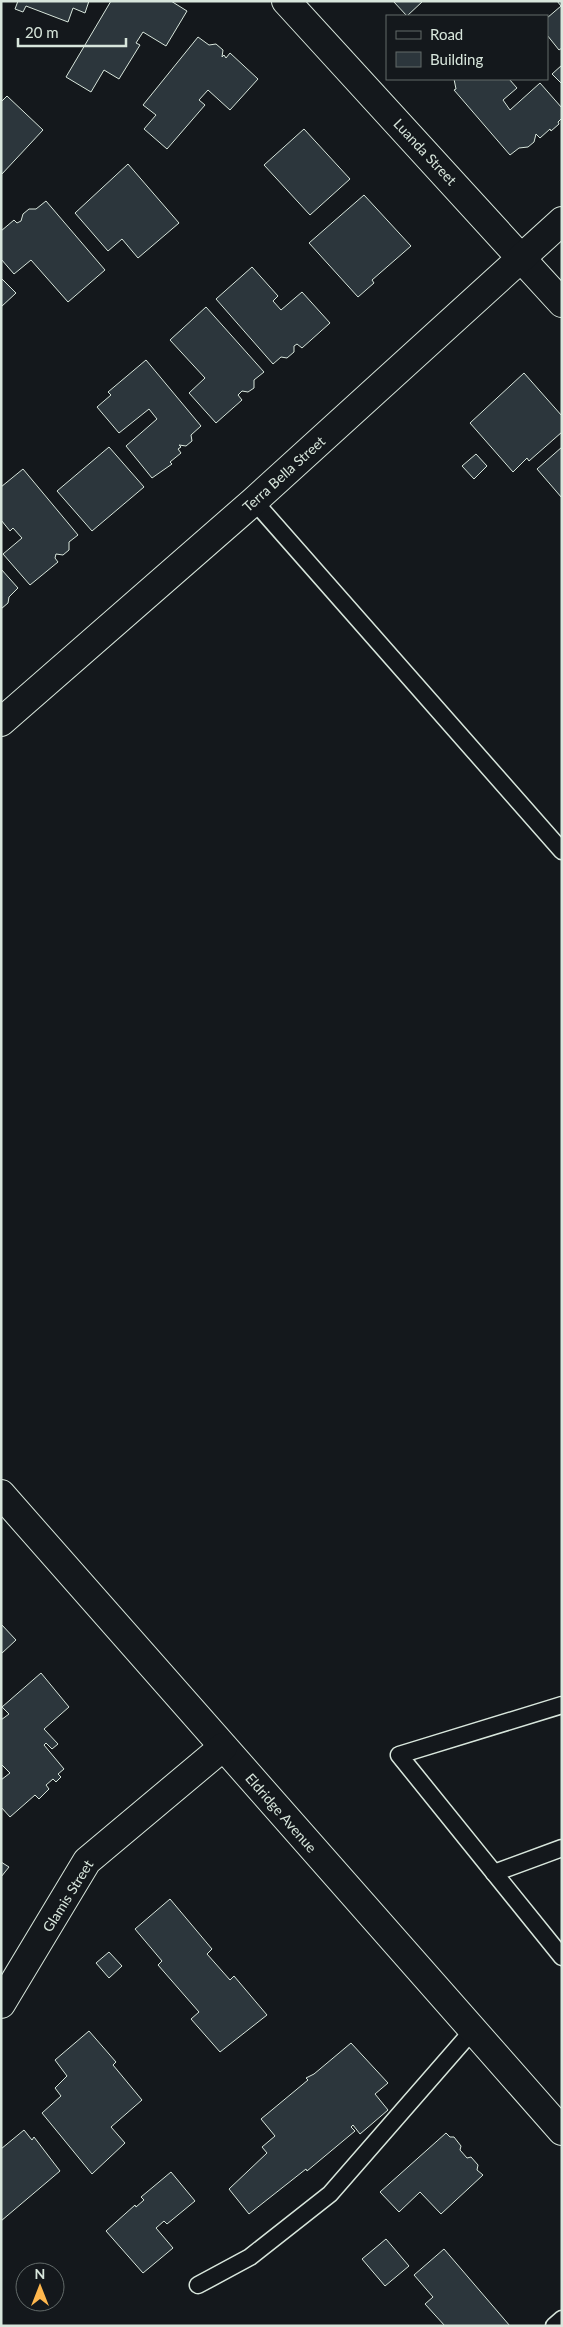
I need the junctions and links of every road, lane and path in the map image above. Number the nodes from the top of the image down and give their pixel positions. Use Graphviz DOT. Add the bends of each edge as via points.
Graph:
graph roads {
  1 [pos="286,1"];
  2 [pos="562,222"];
  3 [pos="522,257"];
  4 [pos="562,303"];
  5 [pos="254,501"];
  6 [pos="1,722"];
  7 [pos="562,851"];
  8 [pos="1,1494"];
  9 [pos="562,1705"];
  10 [pos="223,1747"];
  11 [pos="562,1848"];
  12 [pos="494,1873"];
  13 [pos="562,1957"];
  14 [pos="1,2004"];
  15 [pos="473,2030"];
  16 [pos="558,2121"];
  17 [pos="198,2285"];
  18 [pos="562,2319"];
  19 [pos="554,2326"];
  1 -- 3 [label="street, Luanda Street"];
  2 -- 3 [label="street, Terra Bella Street"];
  3 -- 4 [label="street, Luanda Street"];
  3 -- 5 [label="street, Terra Bella Street"];
  5 -- 6 [label="street, Terra Bella Street"];
  5 -- 7 [label="lane"];
  8 -- 10 [label="street, Eldridge Avenue"];
  9 -- 12 [label="lane" via="399,1755"];
  10 -- 14 [label="street, Glamis Street" via="87,1861"];
  10 -- 15 [label="street, Eldridge Avenue"];
  11 -- 12 [label="lane"];
  12 -- 13 [label="lane"];
  15 -- 16 [label="street, Eldridge Avenue"];
  15 -- 17 [label="lane" via="330,2194 250,2257"];
  18 -- 19 [label="lane"];
}
